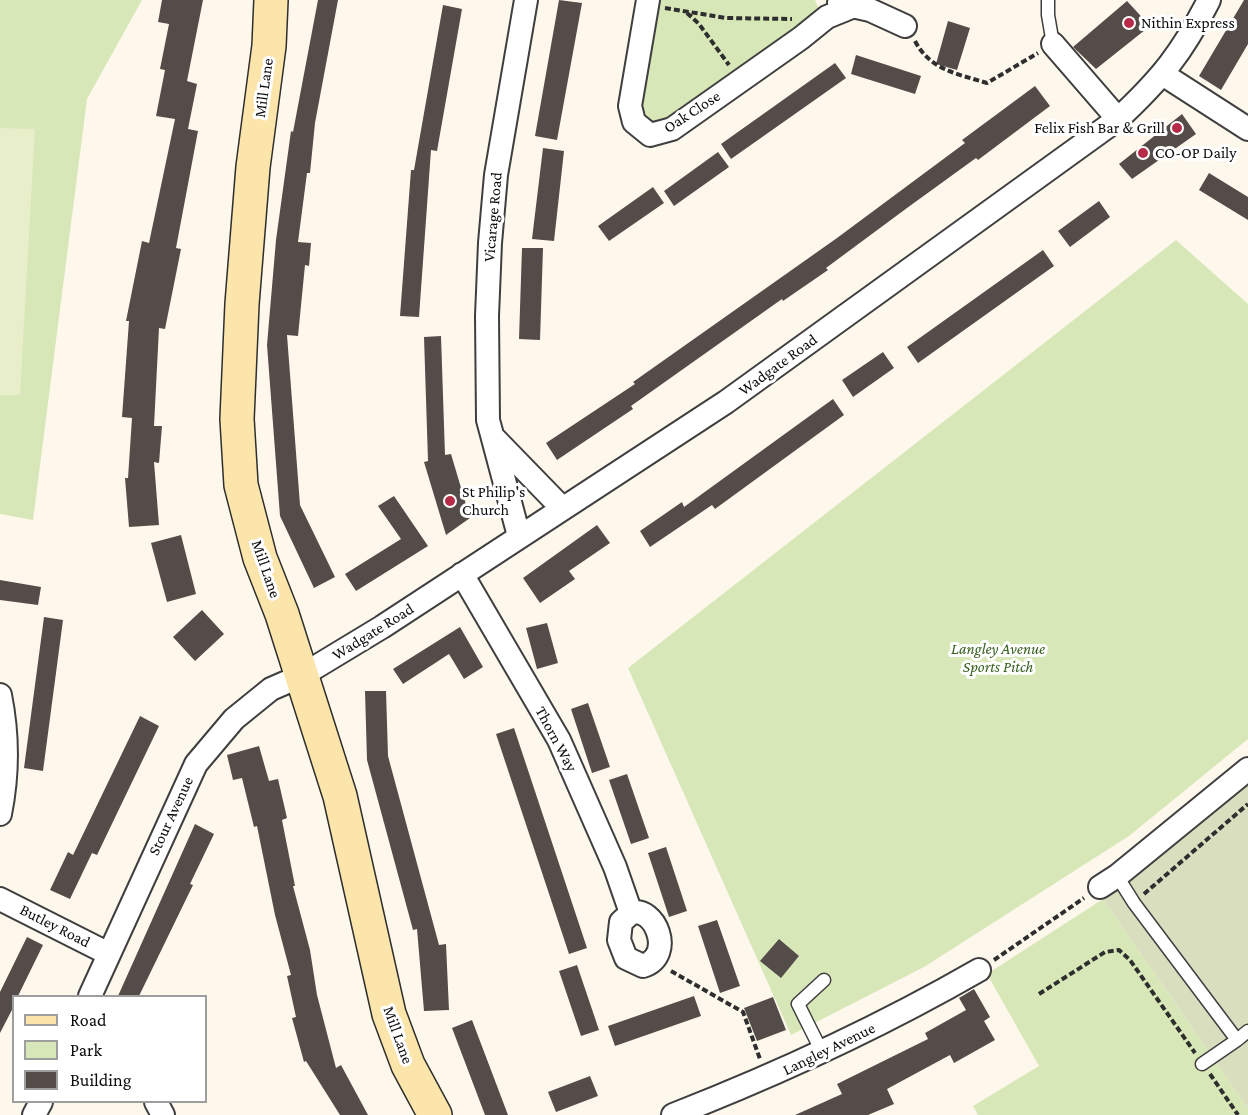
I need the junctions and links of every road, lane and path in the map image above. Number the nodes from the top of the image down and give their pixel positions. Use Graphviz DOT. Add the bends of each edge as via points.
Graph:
graph roads {
  1 [pos="271,0"];
  2 [pos="526,0"];
  3 [pos="1048,0"];
  4 [pos="1209,0"];
  5 [pos="647,2"];
  6 [pos="843,3"];
  7 [pos="684,12"];
  8 [pos="819,23"];
  9 [pos="905,26"];
  10 [pos="1053,45"];
  11 [pos="1164,75"];
  12 [pos="739,81"];
  13 [pos="1118,119"];
  14 [pos="1248,129"];
  15 [pos="492,436"];
  16 [pos="562,508"];
  17 [pos="519,536"];
  18 [pos="462,574"];
  19 [pos="301,676"];
  20 [pos="0,694"];
  21 [pos="1248,769"];
  22 [pos="1248,804"];
  23 [pos="0,814"];
  24 [pos="1109,882"];
  25 [pos="0,898"];
  26 [pos="1134,903"];
  27 [pos="631,913"];
  28 [pos="109,954"];
  29 [pos="656,959"];
  30 [pos="979,970"];
  31 [pos="824,980"];
  32 [pos="1039,994"];
  33 [pos="90,995"];
  34 [pos="1248,1030"];
  35 [pos="1237,1040"];
  36 [pos="822,1052"];
  37 [pos="1202,1064"];
  38 [pos="766,1078"];
  39 [pos="435,1115"];
  40 [pos="673,1115"];
  41 [pos="1238,1115"];
  1 -- 19 [label="street, Mill Lane" via="245,255 237,418 241,485 260,558"];
  2 -- 15 [label="street, Vicarage Road" via="501,143 490,243 487,400"];
  3 -- 10 [label="lane"];
  4 -- 11 [label="street, Wadgate Road"];
  5 -- 7 [label="path"];
  5 -- 12 [label="street, Oak Close" via="630,106 638,128 650,135 672,129"];
  6 -- 8 [label="street, Oak Close"];
  6 -- 9 [label="street, Oak Close"];
  7 -- 8 [label="path"];
  7 -- 12 [label="path" via="699,24"];
  8 -- 12 [label="street, Oak Close"];
  9 -- 10 [label="path" via="931,63 987,83"];
  10 -- 13 [label="street"];
  11 -- 13 [label="street, Wadgate Road"];
  11 -- 14 [label="street"];
  13 -- 16 [label="street, Wadgate Road" via="726,402"];
  15 -- 16 [label="street"];
  15 -- 17 [label="street, Vicarage Road"];
  16 -- 17 [label="street, Wadgate Road"];
  17 -- 18 [label="street, Wadgate Road"];
  18 -- 19 [label="street, Wadgate Road"];
  18 -- 27 [label="street, Thorn Way" via="559,740"];
  19 -- 28 [label="street, Stour Avenue" via="271,689 248,707 196,764"];
  19 -- 39 [label="street, Mill Lane" via="345,814 388,1014 408,1065"];
  20 -- 23 [label="street" via="7,763"];
  21 -- 24 [label="street"];
  22 -- 26 [label="path"];
  24 -- 26 [label="lane"];
  24 -- 30 [label="path"];
  25 -- 28 [label="street, Butley Road"];
  26 -- 35 [label="lane"];
  27 -- 29 [label="street" via="640,912 652,922 660,950"];
  27 -- 29 [label="street" via="618,930 624,954 638,965"];
  28 -- 33 [label="street, Stour Avenue"];
  29 -- 38 [label="path" via="743,1012"];
  30 -- 36 [label="street, Langley Avenue" via="914,1008"];
  31 -- 36 [label="lane" via="798,1004"];
  32 -- 37 [label="path" via="1105,952 1119,951 1130,960"];
  34 -- 35 [label="lane"];
  35 -- 37 [label="lane"];
  36 -- 38 [label="street, Langley Avenue"];
  37 -- 41 [label="path"];
  38 -- 40 [label="street, Langley Avenue"];
}
